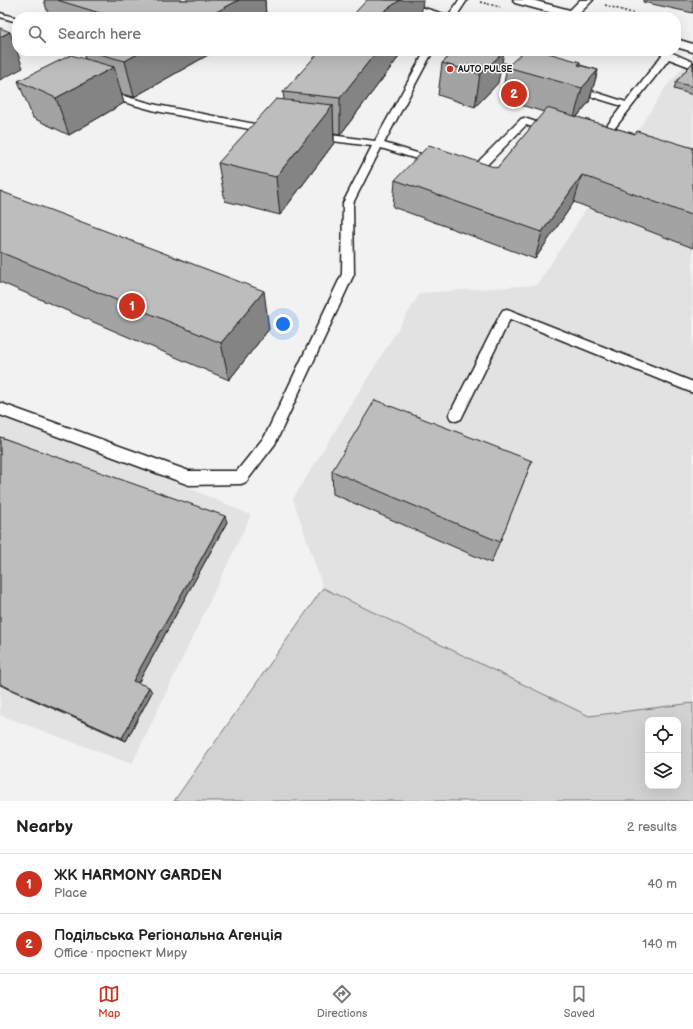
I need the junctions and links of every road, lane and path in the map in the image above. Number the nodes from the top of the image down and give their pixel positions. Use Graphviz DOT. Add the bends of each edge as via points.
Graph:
graph roads {
  1 [pos="390,0"];
  2 [pos="464,0"];
  3 [pos="519,0"];
  4 [pos="587,0"];
  5 [pos="428,12"];
  6 [pos="456,12"];
  7 [pos="562,12"];
  8 [pos="579,12"];
  9 [pos="628,12"];
  10 [pos="0,15"];
  11 [pos="12,19"];
  12 [pos="681,44"];
  13 [pos="693,48"];
  14 [pos="426,56"];
  15 [pos="470,56"];
  16 [pos="663,56"];
  17 [pos="672,56"];
  18 [pos="693,65"];
  19 [pos="529,74"];
  20 [pos="567,86"];
  21 [pos="99,92"];
  22 [pos="628,105"];
  23 [pos="278,132"];
  24 [pos="560,133"];
  25 [pos="309,135"];
  26 [pos="590,142"];
  27 [pos="378,144"];
  28 [pos="443,165"];
  29 [pos="458,169"];
  30 [pos="693,388"];
  31 [pos="0,409"];
  32 [pos="456,416"];
  1 -- 5 [label="lane"];
  2 -- 6 [label="lane"];
  3 -- 7 [label="main road"];
  4 -- 8 [label="main road"];
  4 -- 9 [label="path"];
  10 -- 11 [label="lane"];
  12 -- 13 [label="main road"];
  14 -- 27 [label="lane"];
  15 -- 19 [label="lane"];
  16 -- 22 [label="lane"];
  17 -- 18 [label="lane"];
  20 -- 22 [label="lane"];
  21 -- 23 [label="lane" via="156,108"];
  22 -- 26 [label="lane" via="597,145"];
  24 -- 29 [label="lane" via="524,121 472,174"];
  25 -- 27 [label="lane"];
  27 -- 28 [label="lane"];
  27 -- 31 [label="lane" via="348,203 348,274 270,440 241,477 190,478"];
  30 -- 32 [label="lane" via="507,312"];
}
